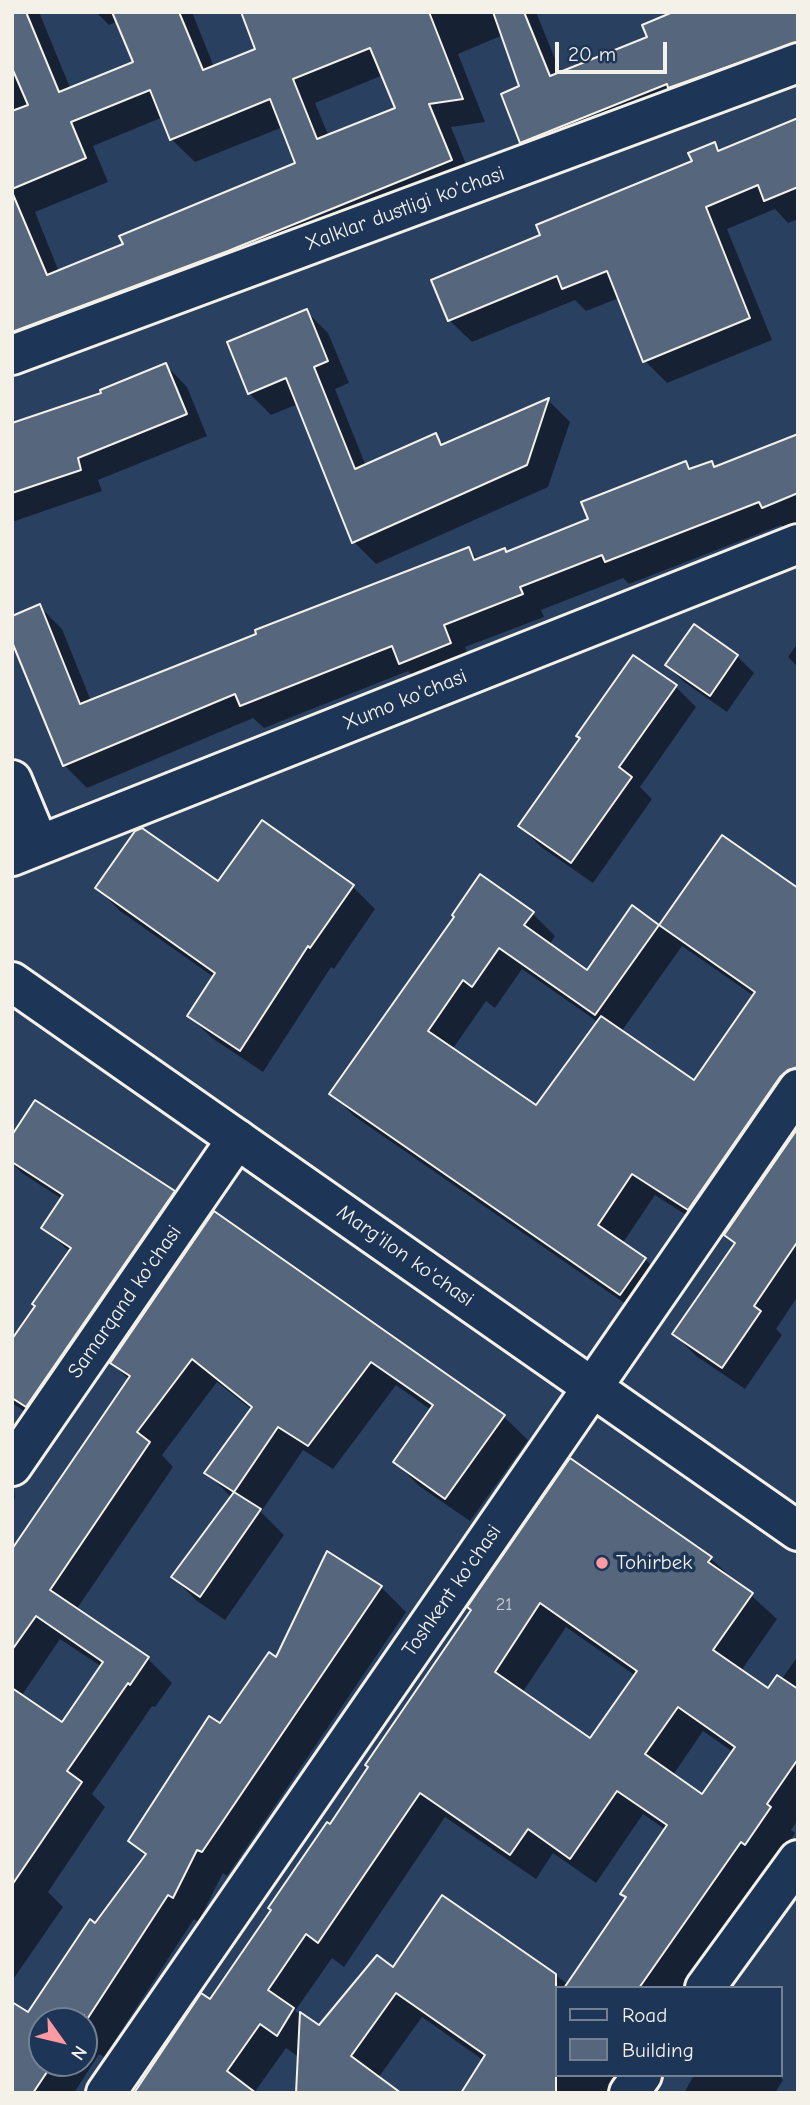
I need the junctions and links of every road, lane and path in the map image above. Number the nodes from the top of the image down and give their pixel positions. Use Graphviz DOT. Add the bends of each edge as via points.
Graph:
graph roads {
  1 [pos="798,63"];
  2 [pos="12,355"];
  3 [pos="798,544"];
  4 [pos="12,780"];
  5 [pos="26,851"];
  6 [pos="12,982"];
  7 [pos="798,1090"];
  8 [pos="237,1139"];
  9 [pos="593,1388"];
  10 [pos="12,1466"];
  11 [pos="798,1531"];
  12 [pos="798,1860"];
  13 [pos="706,1986"];
  14 [pos="641,2077"];
  15 [pos="106,2093"];
  16 [pos="629,2093"];
  1 -- 2 [label="street, Xalklar dustligi ko'chasi"];
  3 -- 5 [label="street, Xumo ko'chasi"];
  4 -- 5 [label="street"];
  6 -- 8 [label="street, Marg'ilon ko'chasi"];
  7 -- 9 [label="street, Toshkent ko'chasi"];
  8 -- 9 [label="street, Marg'ilon ko'chasi"];
  8 -- 10 [label="street, Samarqand ko'chasi"];
  9 -- 11 [label="street, Marg'ilon ko'chasi"];
  9 -- 15 [label="street, Toshkent ko'chasi"];
  12 -- 13 [label="street"];
  14 -- 16 [label="street"];
}
